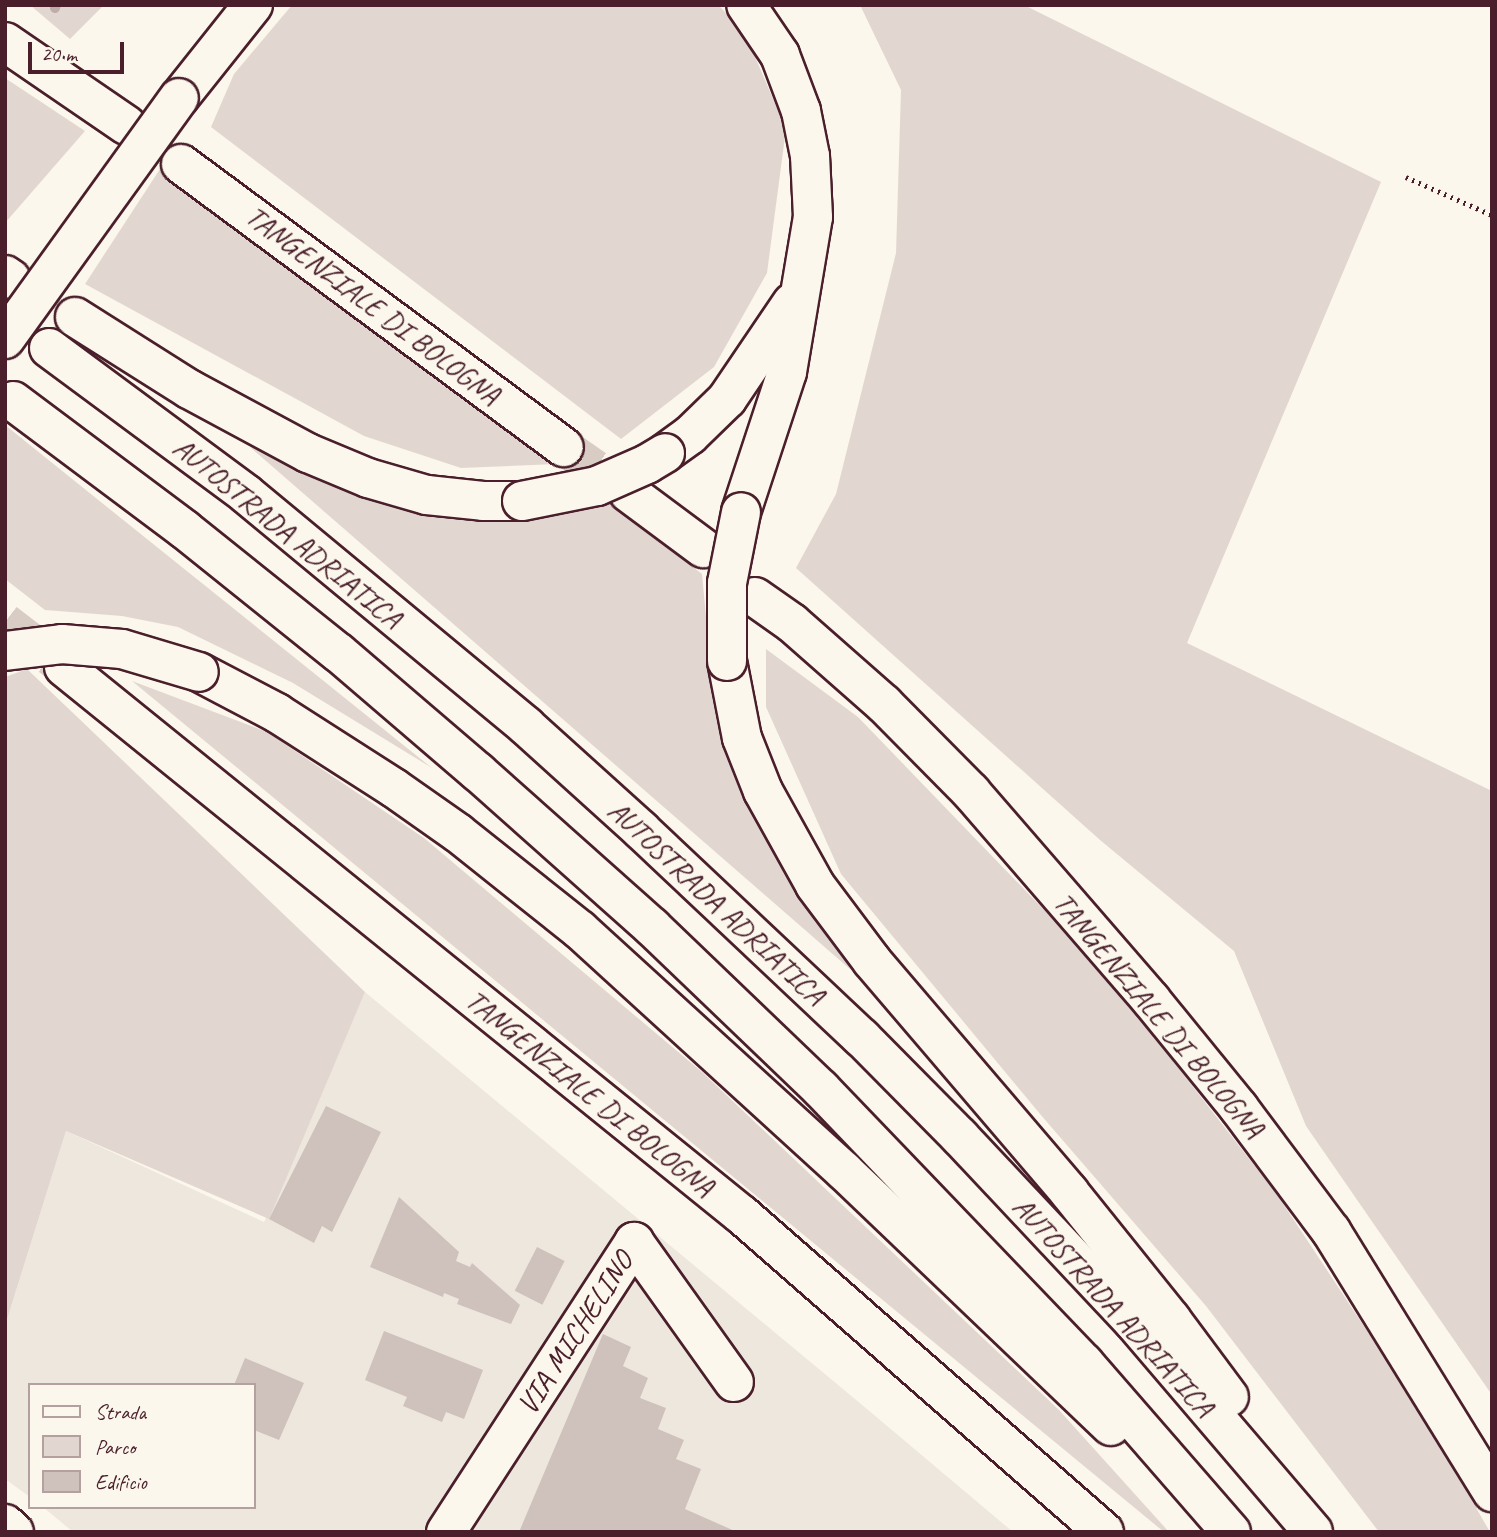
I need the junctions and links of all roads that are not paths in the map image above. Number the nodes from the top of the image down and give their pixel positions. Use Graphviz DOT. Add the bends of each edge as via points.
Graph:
graph roads {
  1 [pos="253,5"];
  2 [pos="746,5"];
  3 [pos="5,42"];
  4 [pos="126,125"];
  5 [pos="181,164"];
  6 [pos="801,289"];
  7 [pos="75,317"];
  8 [pos="5,339"];
  9 [pos="49,348"];
  10 [pos="13,401"];
  11 [pos="564,447"];
  12 [pos="628,492"];
  13 [pos="702,548"];
  14 [pos="755,597"];
  15 [pos="5,651"];
  16 [pos="64,667"];
  17 [pos="1359,1273"];
  18 [pos="915,1364"];
  19 [pos="734,1382"];
  20 [pos="1492,1445"];
  21 [pos="1492,1492"];
  22 [pos="5,1524"];
  23 [pos="14,1532"];
  24 [pos="446,1532"];
  25 [pos="1077,1532"];
  26 [pos="1104,1532"];
  27 [pos="1229,1532"];
  28 [pos="1313,1532"];
  29 [pos="1328,1532"];
  1 -- 8 [label="main road, bridge" via="179,98"];
  2 -- 6 [label="main road" via="780,55 808,145 813,217"];
  3 -- 4 [label="main road"];
  5 -- 11 [label="main road, TANGENZIALE DI BOLOGNA"];
  6 -- 7 [label="main road, bridge" via="727,400 690,435 647,464 597,486 522,501 428,495 368,478 308,453 200,396"];
  6 -- 29 [label="main road, bridge" via="787,372 741,512 727,583 727,662 742,738 763,791 815,885 872,961 1171,1319"];
  9 -- 28 [label="main road, AUTOSTRADA ADRIATICA" via="246,494 526,726 641,830 862,1038 960,1138 1133,1321"];
  10 -- 27 [label="main road, AUTOSTRADA ADRIATICA" via="339,653 652,927 821,1089 1046,1323"];
  12 -- 13 [label="main road"];
  14 -- 17 [label="main road, TANGENZIALE DI BOLOGNA" via="792,623 884,704 971,792 1239,1108"];
  15 -- 27 [label="main road, bridge" via="62,644 122,649 199,672 277,713 458,833 580,930 733,1068 1061,1380"];
  16 -- 18 [label="main road, TANGENZIALE DI BOLOGNA" via="742,1215"];
  17 -- 20 [label="main road"];
  17 -- 21 [label="main road, TANGENZIALE DI BOLOGNA"];
  18 -- 25 [label="main road"];
  18 -- 26 [label="main road, TANGENZIALE DI BOLOGNA"];
  19 -- 24 [label="main road, VIA MICHELINO" via="634,1242"];
  22 -- 23 [label="main road"];
}
